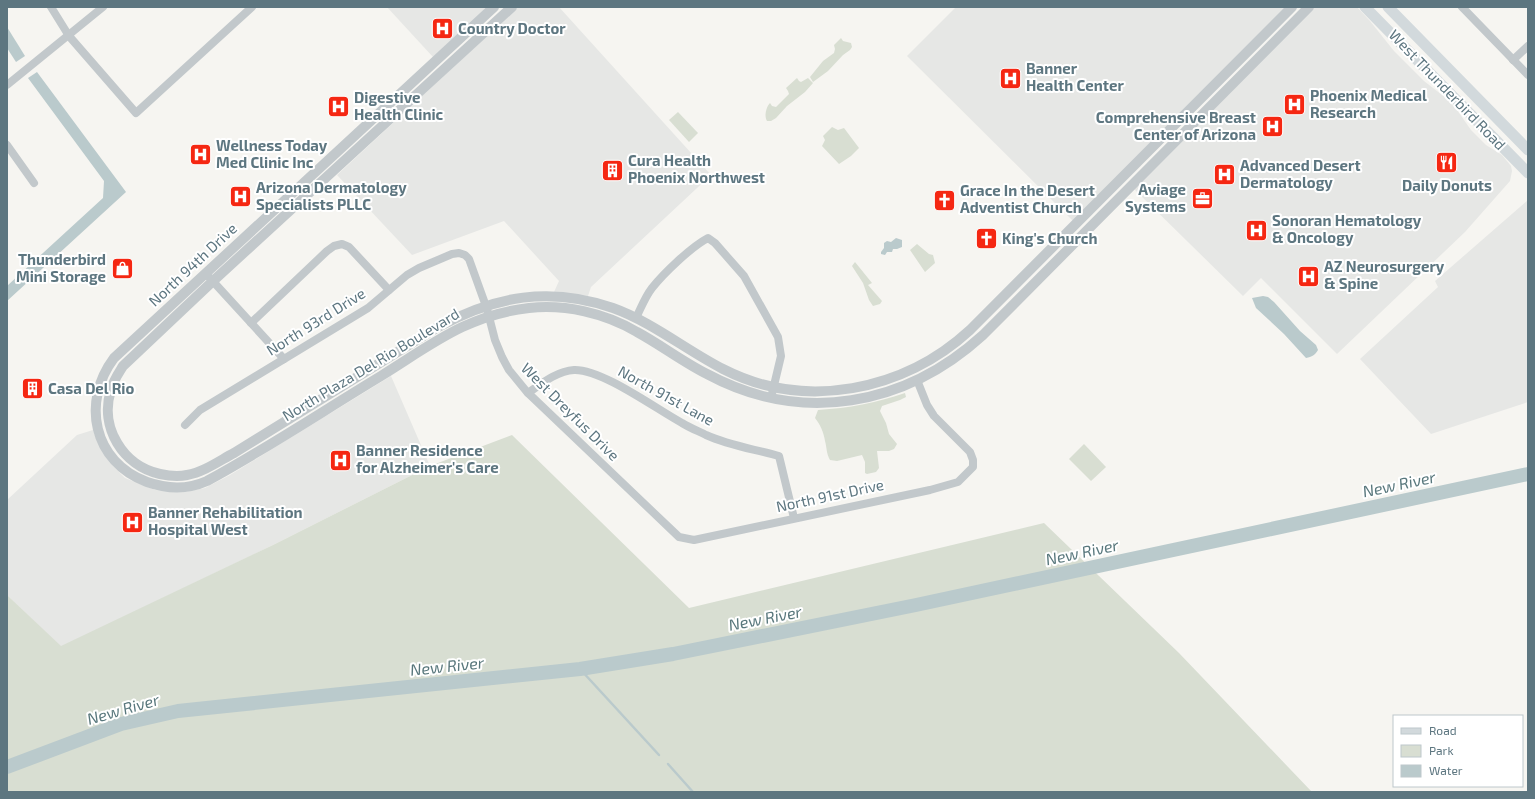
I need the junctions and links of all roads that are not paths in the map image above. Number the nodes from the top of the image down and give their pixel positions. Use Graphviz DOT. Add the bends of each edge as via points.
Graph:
graph roads {
  1 [pos="51,7"];
  2 [pos="103,7"];
  3 [pos="252,7"];
  4 [pos="494,7"];
  5 [pos="512,7"];
  6 [pos="1292,7"];
  7 [pos="1309,7"];
  8 [pos="1365,7"];
  9 [pos="1388,7"];
  10 [pos="1462,7"];
  11 [pos="69,36"];
  12 [pos="1263,36"];
  13 [pos="1272,45"];
  14 [pos="1528,46"];
  15 [pos="1513,60"];
  16 [pos="1528,75"];
  17 [pos="7,85"];
  18 [pos="1188,112"];
  19 [pos="1196,120"];
  20 [pos="7,145"];
  21 [pos="1528,150"];
  22 [pos="336,152"];
  23 [pos="344,161"];
  24 [pos="1137,163"];
  25 [pos="1145,171"];
  26 [pos="1527,172"];
  27 [pos="34,183"];
  28 [pos="1084,216"];
  29 [pos="1093,224"];
  30 [pos="465,255"];
  31 [pos="1036,263"];
  32 [pos="1045,272"];
  33 [pos="206,273"];
  34 [pos="213,281"];
  35 [pos="389,290"];
  36 [pos="572,298"];
  37 [pos="485,305"];
  38 [pos="570,309"];
  39 [pos="489,316"];
  40 [pos="636,318"];
  41 [pos="251,323"];
  42 [pos="946,351"];
  43 [pos="284,359"];
  44 [pos="952,360"];
  45 [pos="917,380"];
  46 [pos="774,387"];
  47 [pos="857,388"];
  48 [pos="528,393"];
  49 [pos="771,398"];
  50 [pos="860,399"];
  51 [pos="185,425"];
  52 [pos="135,464"];
  53 [pos="129,473"];
  54 [pos="794,518"];
  55 [pos="686,539"];
  1 -- 11 [label="street"];
  2 -- 11 [label="street"];
  3 -- 11 [label="street" via="136,113"];
  4 -- 22 [label="street, North 94th Drive"];
  5 -- 23 [label="street, North 94th Drive"];
  6 -- 12 [label="street, North Plaza Del Rio Boulevard"];
  7 -- 13 [label="street, North Plaza Del Rio Boulevard"];
  8 -- 26 [label="main road, West Thunderbird Road"];
  9 -- 21 [label="main road, West Thunderbird Road"];
  10 -- 15 [label="street"];
  11 -- 17 [label="street"];
  12 -- 13 [label="street"];
  12 -- 18 [label="street, North Plaza Del Rio Boulevard"];
  13 -- 19 [label="street, North Plaza Del Rio Boulevard"];
  14 -- 15 [label="street"];
  15 -- 16 [label="street"];
  18 -- 19 [label="street"];
  18 -- 24 [label="street, North Plaza Del Rio Boulevard"];
  19 -- 25 [label="street, North Plaza Del Rio Boulevard"];
  20 -- 27 [label="street"];
  22 -- 23 [label="street"];
  22 -- 33 [label="street, North 94th Drive"];
  23 -- 34 [label="street, North 94th Drive"];
  24 -- 25 [label="street"];
  24 -- 28 [label="street, North Plaza Del Rio Boulevard"];
  25 -- 29 [label="street, North Plaza Del Rio Boulevard"];
  28 -- 29 [label="street"];
  28 -- 31 [label="street, North Plaza Del Rio Boulevard"];
  29 -- 32 [label="street, North Plaza Del Rio Boulevard"];
  30 -- 35 [label="street, North 93rd Drive" via="452,254 431,262 407,275"];
  30 -- 37 [label="street, West Dreyfus Drive" via="469,259"];
  31 -- 32 [label="street"];
  31 -- 42 [label="street, North Plaza Del Rio Boulevard"];
  32 -- 44 [label="street, North Plaza Del Rio Boulevard" via="983,334"];
  33 -- 34 [label="street"];
  33 -- 53 [label="street, North 94th Drive" via="120,350 104,373 95,407 99,432 110,455"];
  34 -- 41 [label="street"];
  34 -- 52 [label="street, North 94th Drive" via="123,366 110,391 108,409 111,428 117,444"];
  35 -- 41 [label="street" via="349,247 342,244 327,252"];
  35 -- 43 [label="street, North 93rd Drive" via="368,308"];
  36 -- 37 [label="street, North Plaza Del Rio Boulevard" via="522,297"];
  36 -- 38 [label="street"];
  36 -- 40 [label="street, North Plaza Del Rio Boulevard" via="614,308"];
  37 -- 39 [label="street, West Dreyfus Drive"];
  37 -- 52 [label="street, North Plaza Del Rio Boulevard" via="438,327 234,453 200,471 176,476 147,470"];
  38 -- 39 [label="street, North Plaza Del Rio Boulevard" via="534,308"];
  38 -- 49 [label="street, North Plaza Del Rio Boulevard" via="602,316 624,325 707,374 747,392"];
  39 -- 48 [label="street, West Dreyfus Drive" via="502,357"];
  39 -- 53 [label="street, North Plaza Del Rio Boulevard" via="452,331 384,375 207,481 176,488 154,484"];
  40 -- 46 [label="street, North Plaza Del Rio Boulevard" via="723,369"];
  40 -- 46 [label="street" via="651,289 659,280 699,243 708,238 744,276 778,337 781,356"];
  41 -- 43 [label="street"];
  42 -- 44 [label="street"];
  42 -- 47 [label="street, North Plaza Del Rio Boulevard" via="904,374"];
  43 -- 51 [label="street, North 93rd Drive" via="200,410"];
  44 -- 45 [label="street, North Plaza Del Rio Boulevard"];
  45 -- 50 [label="street, North Plaza Del Rio Boulevard"];
  45 -- 54 [label="street, North 91st Drive" via="934,416 970,452 973,467 958,482 947,486"];
  46 -- 47 [label="street, North Plaza Del Rio Boulevard" via="812,391"];
  46 -- 49 [label="street"];
  47 -- 50 [label="street"];
  48 -- 54 [label="street, North 91st Lane" via="544,381 561,374 573,370 586,372 604,377 708,436 779,456"];
  48 -- 55 [label="street, West Dreyfus Drive" via="670,530"];
  49 -- 50 [label="street, North Plaza Del Rio Boulevard" via="817,403"];
  54 -- 55 [label="street, North 91st Drive" via="694,540"];
}
